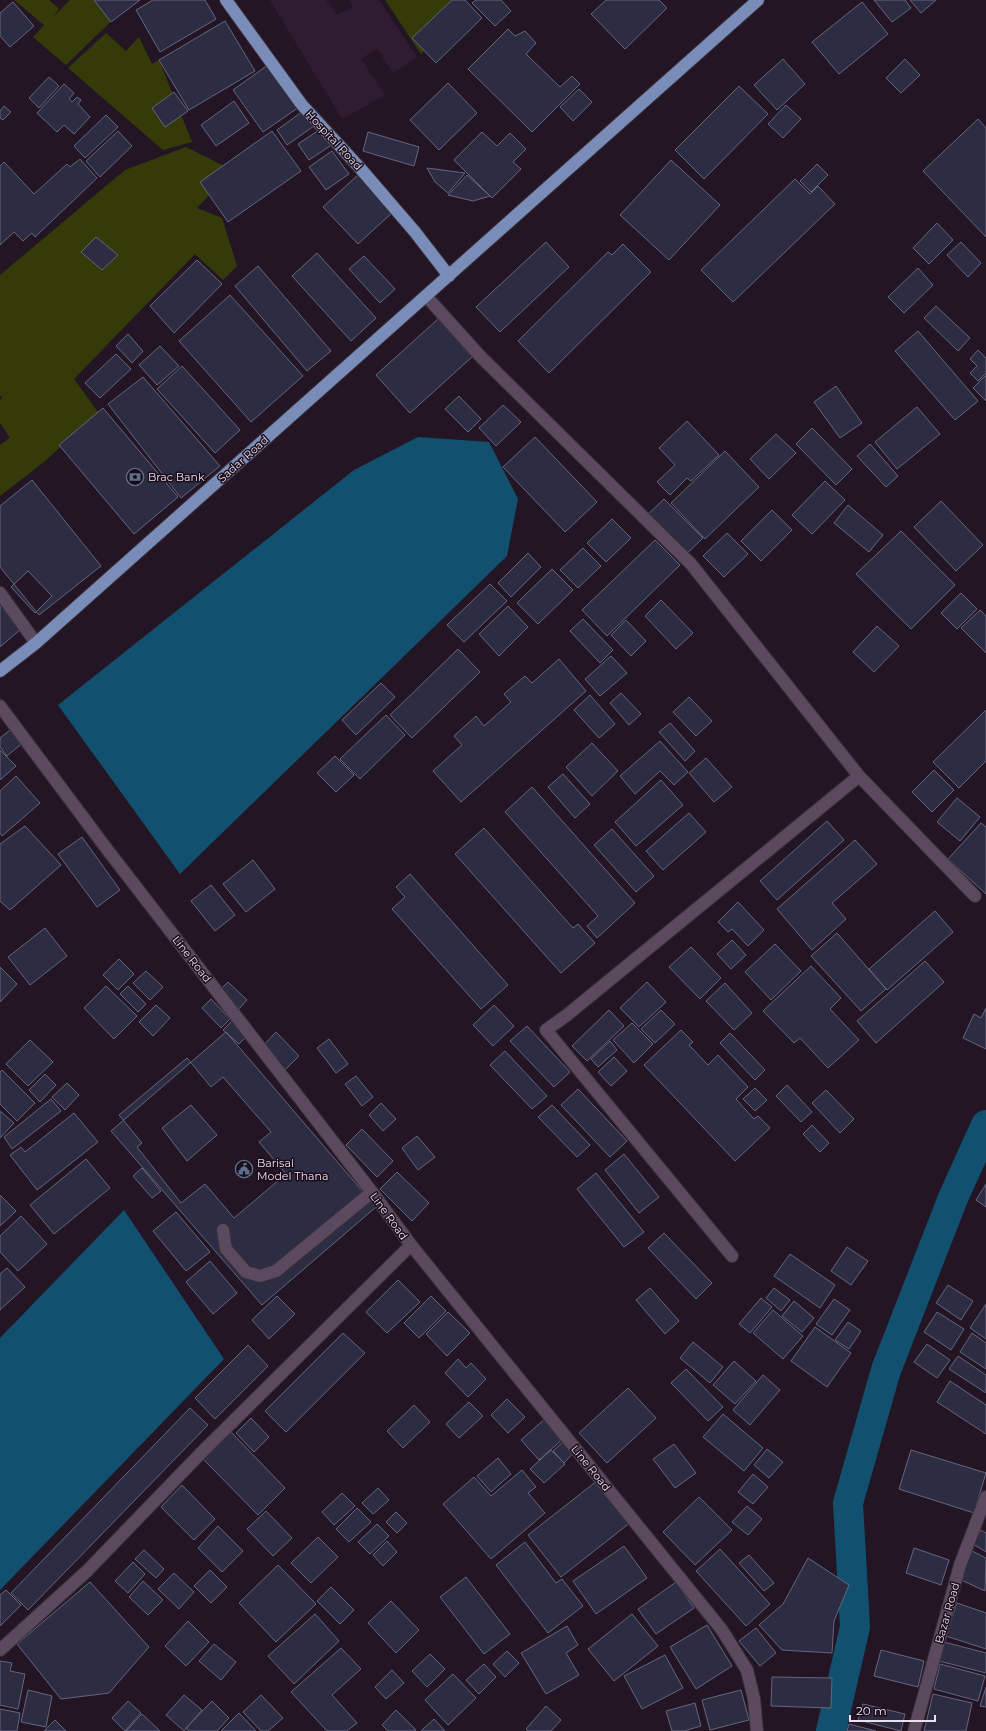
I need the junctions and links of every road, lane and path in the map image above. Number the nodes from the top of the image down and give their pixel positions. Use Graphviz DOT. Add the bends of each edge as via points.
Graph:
graph roads {
  1 [pos="226,0"];
  2 [pos="758,0"];
  3 [pos="449,276"];
  4 [pos="426,296"];
  5 [pos="0,593"];
  6 [pos="36,643"];
  7 [pos="0,671"];
  8 [pos="0,706"];
  9 [pos="858,776"];
  10 [pos="975,896"];
  11 [pos="372,1192"];
  12 [pos="223,1230"];
  13 [pos="411,1245"];
  14 [pos="732,1256"];
  15 [pos="986,1497"];
  16 [pos="0,1650"];
  17 [pos="757,1731"];
  18 [pos="914,1731"];
  1 -- 3 [label="main road, Hospital Road" via="302,105 385,197"];
  2 -- 3 [label="main road, Sadar Road"];
  3 -- 4 [label="main road, Sadar Road"];
  4 -- 6 [label="main road, Sadar Road"];
  4 -- 9 [label="street" via="480,356 691,564"];
  5 -- 6 [label="street"];
  6 -- 7 [label="main road, Sadar Road"];
  8 -- 11 [label="street, Line Road" via="106,848"];
  9 -- 10 [label="street"];
  9 -- 14 [label="street" via="567,1016 546,1030"];
  11 -- 12 [label="street" via="276,1271 260,1276 246,1272 226,1249"];
  11 -- 13 [label="street, Line Road"];
  13 -- 16 [label="street" via="86,1571"];
  13 -- 17 [label="street, Line Road" via="722,1630 748,1670"];
  15 -- 18 [label="street, Bazar Road" via="960,1565"];
}
